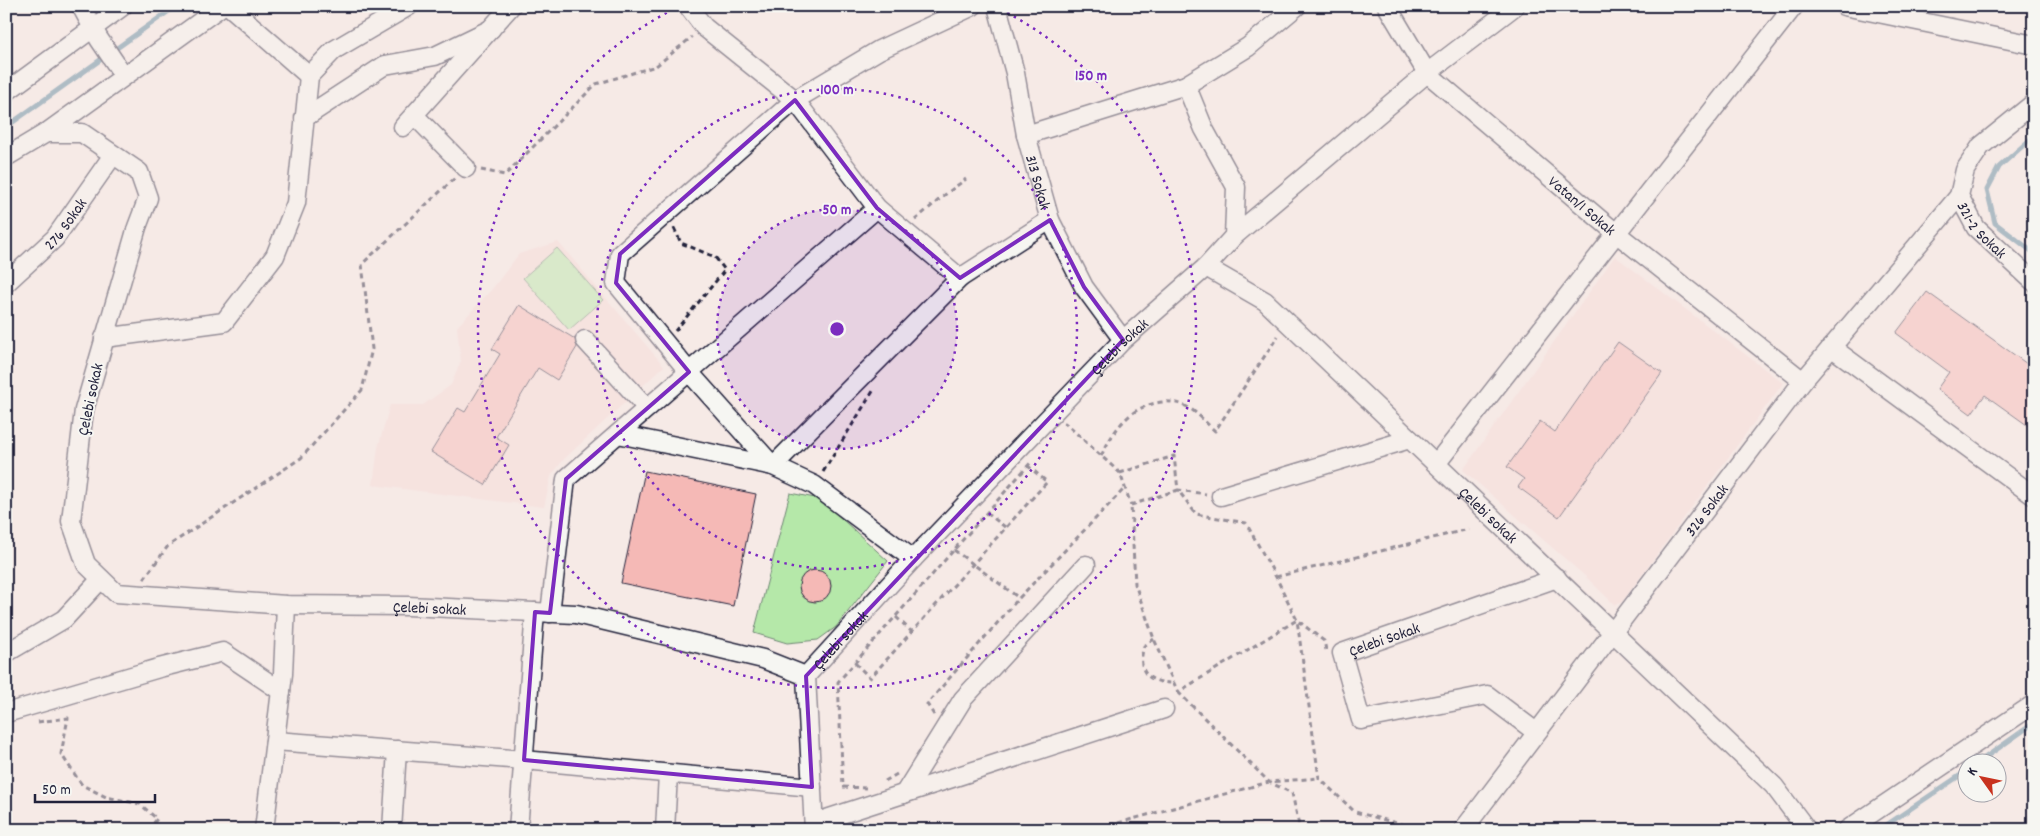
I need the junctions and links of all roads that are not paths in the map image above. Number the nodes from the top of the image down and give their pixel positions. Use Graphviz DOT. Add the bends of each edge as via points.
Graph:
graph roads {
  1 [pos="81,6"];
  2 [pos="123,6"];
  3 [pos="222,6"];
  4 [pos="229,6"];
  5 [pos="409,6"];
  6 [pos="511,6"];
  7 [pos="688,6"];
  8 [pos="973,6"];
  9 [pos="997,6"];
  10 [pos="1297,6"];
  11 [pos="1387,6"];
  12 [pos="1515,6"];
  13 [pos="1794,6"];
  14 [pos="1844,6"];
  15 [pos="491,29"];
  16 [pos="96,33"];
  17 [pos="2034,45"];
  18 [pos="1426,73"];
  19 [pos="124,76"];
  20 [pos="309,76"];
  21 [pos="1186,85"];
  22 [pos="6,92"];
  23 [pos="795,100"];
  24 [pos="2034,103"];
  25 [pos="304,118"];
  26 [pos="46,133"];
  27 [pos="1026,135"];
  28 [pos="114,155"];
  29 [pos="6,157"];
  30 [pos="466,168"];
  31 [pos="1959,196"];
  32 [pos="877,208"];
  33 [pos="1050,220"];
  34 [pos="1616,234"];
  35 [pos="1234,236"];
  36 [pos="1206,267"];
  37 [pos="960,278"];
  38 [pos="2034,282"];
  39 [pos="6,283"];
  40 [pos="104,338"];
  41 [pos="585,340"];
  42 [pos="1123,340"];
  43 [pos="1831,348"];
  44 [pos="689,372"];
  45 [pos="1803,381"];
  46 [pos="647,408"];
  47 [pos="618,434"];
  48 [pos="1410,439"];
  49 [pos="1436,464"];
  50 [pos="773,466"];
  51 [pos="1221,496"];
  52 [pos="2034,496"];
  53 [pos="913,559"];
  54 [pos="1086,565"];
  55 [pos="1557,578"];
  56 [pos="101,579"];
  57 [pos="286,605"];
  58 [pos="542,613"];
  59 [pos="1613,632"];
  60 [pos="6,653"];
  61 [pos="806,676"];
  62 [pos="281,691"];
  63 [pos="2034,704"];
  64 [pos="1164,709"];
  65 [pos="6,712"];
  66 [pos="1536,732"];
  67 [pos="275,741"];
  68 [pos="397,750"];
  69 [pos="524,760"];
  70 [pos="668,774"];
  71 [pos="812,787"];
  72 [pos="904,794"];
  73 [pos="814,826"];
  74 [pos="264,830"];
  75 [pos="392,830"];
  76 [pos="518,830"];
  77 [pos="665,830"];
  78 [pos="1463,830"];
  79 [pos="1807,830"];
  80 [pos="1847,830"];
  1 -- 16 [label="street"];
  2 -- 16 [label="street"];
  3 -- 19 [label="street"];
  4 -- 20 [label="street"];
  5 -- 20 [label="street" via="334,50"];
  6 -- 15 [label="street"];
  7 -- 23 [label="street" via="704,27"];
  8 -- 23 [label="street" via="878,50"];
  9 -- 27 [label="street, 313 Sokak" via="1015,73"];
  10 -- 21 [label="street" via="1248,47"];
  11 -- 18 [label="street, Vatan/1 Sokak"];
  12 -- 18 [label="street"];
  13 -- 34 [label="street"];
  14 -- 17 [label="street"];
  15 -- 25 [label="street" via="436,56 385,65"];
  15 -- 30 [label="street" via="409,121"];
  16 -- 19 [label="street"];
  16 -- 22 [label="street"];
  18 -- 34 [label="street, Vatan/1 Sokak"];
  18 -- 35 [label="street"];
  19 -- 26 [label="street"];
  20 -- 25 [label="street"];
  21 -- 27 [label="street"];
  21 -- 35 [label="street" via="1204,129 1236,187"];
  23 -- 32 [label="street"];
  23 -- 44 [label="street" via="620,254 616,283"];
  24 -- 31 [label="street, 321-2 Sokak" via="1981,146 1965,170"];
  25 -- 40 [label="street" via="296,203 275,256 224,322"];
  26 -- 28 [label="street, Çelebi sokak" via="82,133"];
  26 -- 29 [label="street"];
  27 -- 33 [label="street, 313 Sokak"];
  28 -- 39 [label="street, 276 Sokak" via="55,238"];
  28 -- 40 [label="street, Çelebi sokak" via="138,172 148,198"];
  31 -- 38 [label="street, 321-2 Sokak" via="1976,228"];
  31 -- 43 [label="street, 326 Sokak"];
  32 -- 37 [label="street"];
  32 -- 44 [label="street"];
  33 -- 37 [label="street"];
  33 -- 42 [label="street, 313 Sokak" via="1084,287"];
  34 -- 45 [label="street, Vatan/1 Sokak"];
  34 -- 49 [label="street"];
  35 -- 36 [label="street"];
  36 -- 42 [label="street, Çelebi sokak"];
  36 -- 48 [label="street, Çelebi sokak" via="1265,301"];
  37 -- 50 [label="street"];
  40 -- 56 [label="street, Çelebi sokak" via="84,410 71,521 86,564"];
  41 -- 46 [label="street"];
  42 -- 53 [label="street, Çelebi sokak"];
  43 -- 45 [label="street, 326 Sokak"];
  43 -- 52 [label="street"];
  44 -- 46 [label="street"];
  44 -- 50 [label="street"];
  45 -- 59 [label="street, 326 Sokak"];
  46 -- 47 [label="street"];
  47 -- 50 [label="street"];
  47 -- 58 [label="street" via="566,479"];
  48 -- 49 [label="street, Çelebi sokak"];
  48 -- 51 [label="street"];
  49 -- 55 [label="street, Çelebi sokak"];
  50 -- 53 [label="street" via="814,485"];
  53 -- 61 [label="street, Çelebi sokak"];
  54 -- 72 [label="street" via="963,698"];
  55 -- 59 [label="street, Çelebi sokak"];
  55 -- 66 [label="street, Çelebi Sokak" via="1342,653 1361,720 1487,695"];
  56 -- 57 [label="street, Çelebi sokak" via="116,593"];
  56 -- 60 [label="street" via="64,619"];
  57 -- 58 [label="street, Çelebi sokak" via="408,606"];
  57 -- 62 [label="street"];
  58 -- 61 [label="street, Çelebi sokak" via="576,614 763,659"];
  58 -- 69 [label="street"];
  59 -- 66 [label="street, 326 Sokak"];
  59 -- 79 [label="street, Çelebi sokak" via="1774,786"];
  61 -- 71 [label="street"];
  62 -- 65 [label="street" via="223,652"];
  62 -- 67 [label="street"];
  63 -- 80 [label="street"];
  64 -- 72 [label="street"];
  66 -- 78 [label="street, 326 Sokak"];
  67 -- 68 [label="street"];
  67 -- 74 [label="street"];
  68 -- 69 [label="street"];
  68 -- 75 [label="street"];
  69 -- 70 [label="street"];
  69 -- 76 [label="street"];
  70 -- 71 [label="street"];
  70 -- 77 [label="street"];
  71 -- 73 [label="street"];
  72 -- 73 [label="street"];
}
